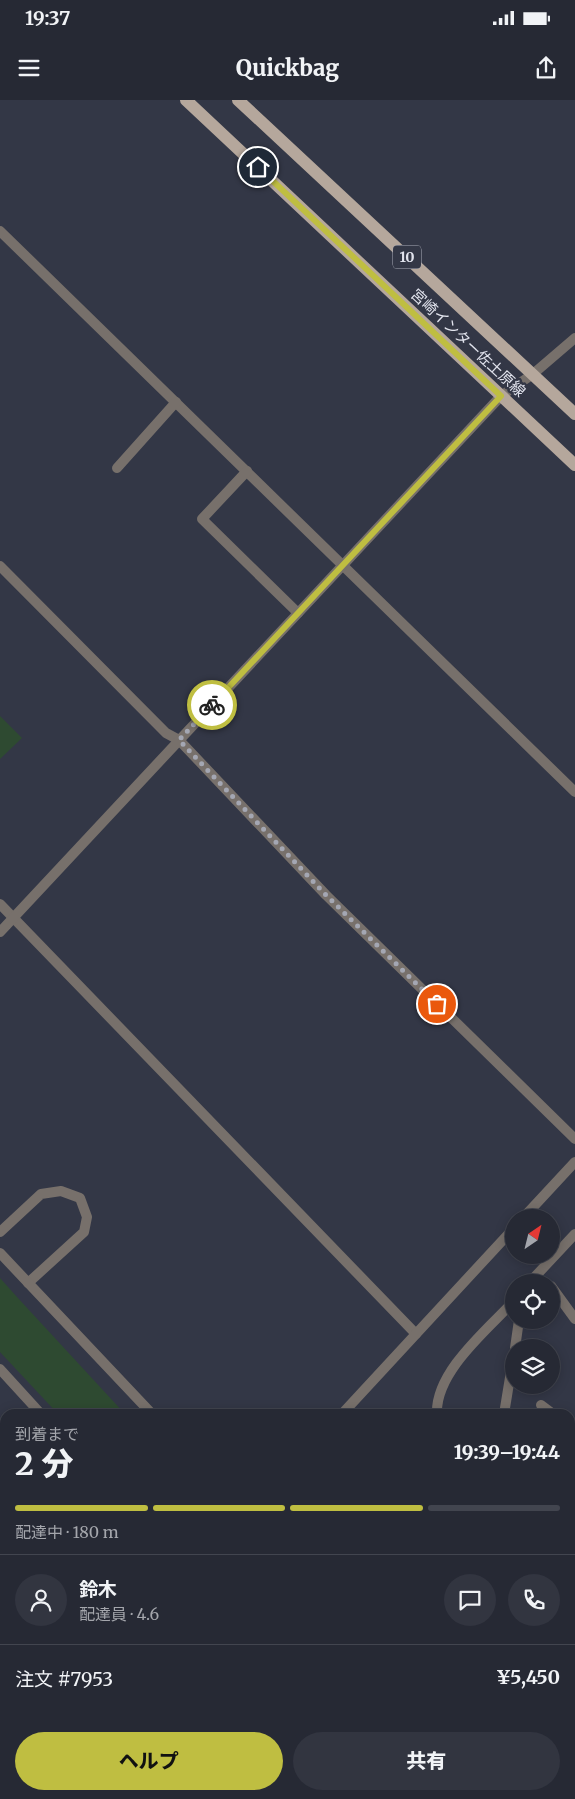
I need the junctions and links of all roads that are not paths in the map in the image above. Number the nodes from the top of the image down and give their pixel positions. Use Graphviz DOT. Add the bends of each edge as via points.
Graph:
graph roads {
  1 [pos="186,100"];
  2 [pos="238,100"];
  3 [pos="0,231"];
  4 [pos="575,338"];
  5 [pos="532,374"];
  6 [pos="501,396"];
  7 [pos="176,402"];
  8 [pos="575,414"];
  9 [pos="575,465"];
  10 [pos="117,468"];
  11 [pos="247,471"];
  12 [pos="343,565"];
  13 [pos="0,566"];
  14 [pos="298,613"];
  15 [pos="179,740"];
  16 [pos="575,792"];
  17 [pos="0,904"];
  18 [pos="14,918"];
  19 [pos="0,932"];
  20 [pos="575,1138"];
  21 [pos="575,1162"];
  22 [pos="531,1209"];
  23 [pos="0,1232"];
  24 [pos="575,1234"];
  25 [pos="505,1238"];
  26 [pos="0,1253"];
  27 [pos="540,1272"];
  28 [pos="28,1283"];
  29 [pos="560,1297"];
  30 [pos="505,1311"];
  31 [pos="574,1314"];
  32 [pos="416,1334"];
  33 [pos="0,1369"];
  34 [pos="507,1394"];
  35 [pos="541,1406"];
  36 [pos="36,1409"];
  37 [pos="147,1409"];
  38 [pos="347,1409"];
  39 [pos="437,1409"];
  40 [pos="505,1409"];
  41 [pos="546,1409"];
  1 -- 6 [label="main road, 宮崎インター佐土原線 / 10"];
  2 -- 5 [label="main road, 宮崎インター佐土原線 / 10"];
  3 -- 7 [label="street"];
  4 -- 5 [label="street"];
  5 -- 6 [label="street"];
  5 -- 8 [label="main road, 宮崎インター佐土原線 / 10"];
  6 -- 9 [label="main road, 宮崎インター佐土原線 / 10"];
  6 -- 12 [label="street"];
  7 -- 10 [label="street"];
  7 -- 11 [label="street"];
  11 -- 12 [label="street"];
  11 -- 14 [label="street" via="202,518"];
  12 -- 14 [label="street"];
  12 -- 16 [label="street"];
  13 -- 15 [label="street" via="166,733"];
  14 -- 15 [label="street"];
  15 -- 18 [label="street"];
  15 -- 20 [label="street" via="326,895"];
  17 -- 18 [label="street"];
  18 -- 19 [label="street"];
  18 -- 32 [label="street"];
  21 -- 22 [label="street"];
  23 -- 28 [label="street" via="41,1194 62,1191 80,1198 87,1217 84,1232"];
  24 -- 27 [label="street"];
  25 -- 32 [label="street"];
  26 -- 28 [label="street"];
  28 -- 37 [label="street"];
  29 -- 31 [label="street"];
  30 -- 39 [label="street" via="452,1368 436,1401"];
  32 -- 38 [label="street"];
  33 -- 36 [label="street"];
  34 -- 40 [label="street"];
  35 -- 41 [label="street"];
}
